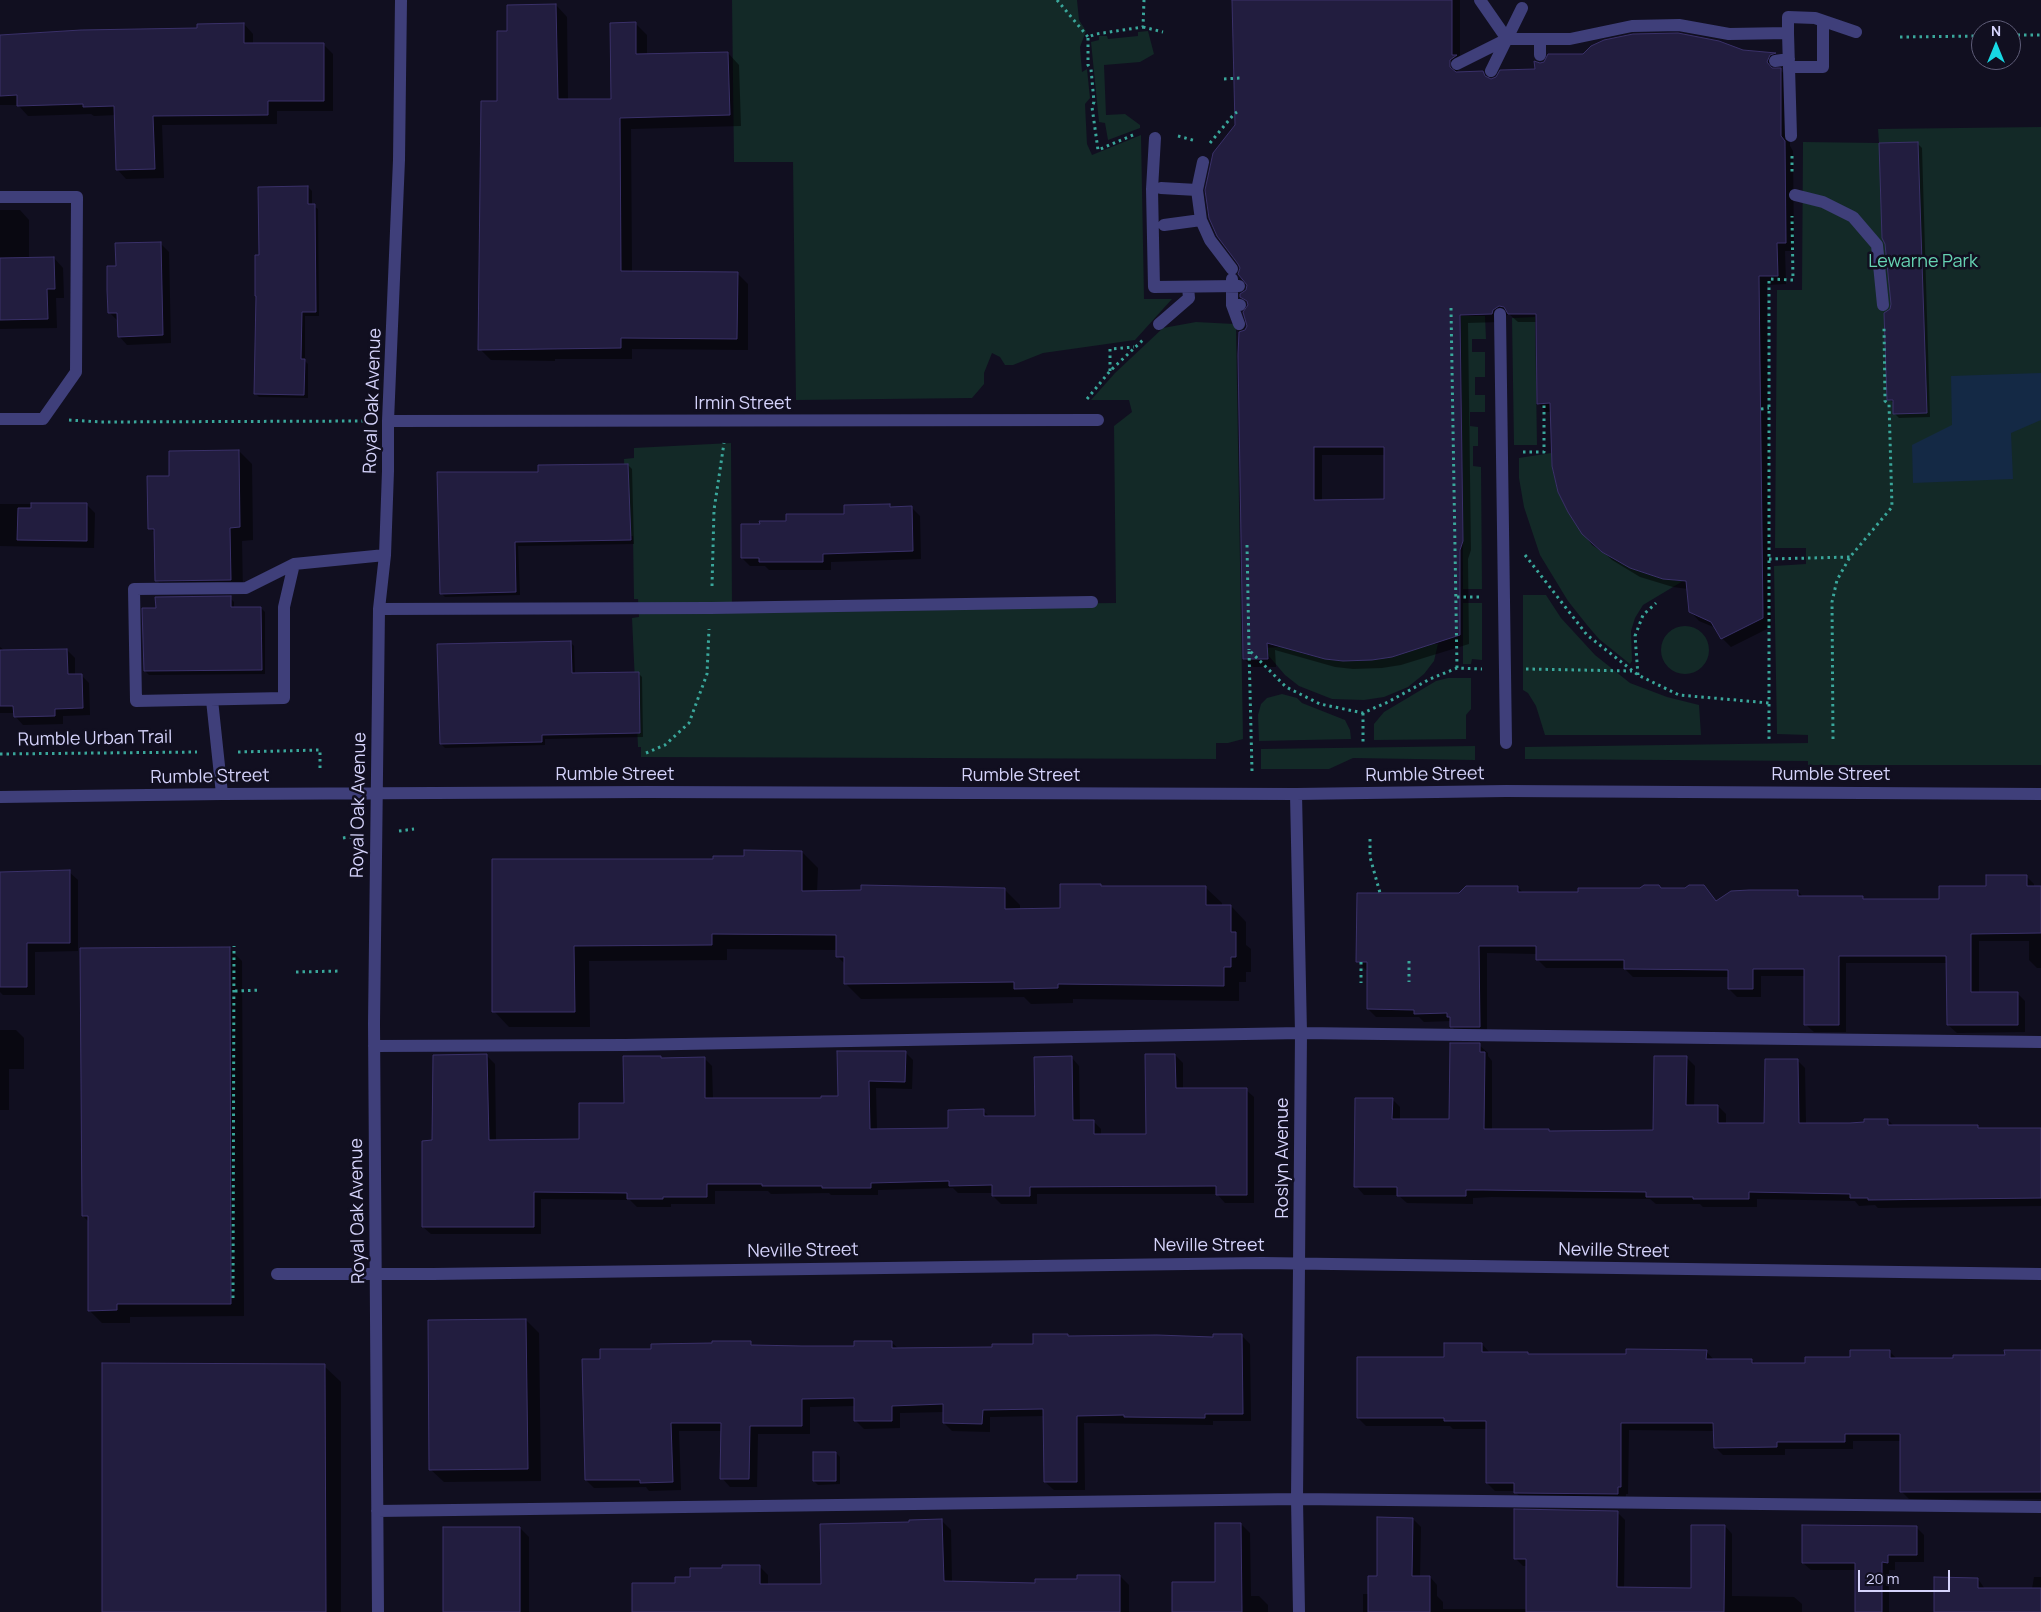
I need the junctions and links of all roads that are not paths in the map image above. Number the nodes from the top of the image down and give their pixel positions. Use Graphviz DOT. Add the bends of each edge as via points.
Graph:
graph roads {
  1 [pos="401,0"];
  2 [pos="1480,0"];
  3 [pos="1522,8"];
  4 [pos="1823,21"];
  5 [pos="1856,32"];
  6 [pos="1788,33"];
  7 [pos="1507,39"];
  8 [pos="1540,39"];
  9 [pos="1540,55"];
  10 [pos="1775,61"];
  11 [pos="1789,63"];
  12 [pos="1458,64"];
  13 [pos="1491,70"];
  14 [pos="1791,136"];
  15 [pos="1155,138"];
  16 [pos="1203,162"];
  17 [pos="1157,188"];
  18 [pos="1197,190"];
  19 [pos="1795,195"];
  20 [pos="0,197"];
  21 [pos="1201,220"];
  22 [pos="1159,228"];
  23 [pos="1234,279"];
  24 [pos="1188,287"];
  25 [pos="1883,305"];
  26 [pos="1500,314"];
  27 [pos="1159,324"];
  28 [pos="1239,324"];
  29 [pos="0,420"];
  30 [pos="1098,420"];
  31 [pos="388,422"];
  32 [pos="385,554"];
  33 [pos="294,564"];
  34 [pos="1092,602"];
  35 [pos="379,609"];
  36 [pos="212,700"];
  37 [pos="1506,743"];
  38 [pos="377,793"];
  39 [pos="222,794"];
  40 [pos="1296,794"];
  41 [pos="2041,794"];
  42 [pos="0,797"];
  43 [pos="1301,1033"];
  44 [pos="2041,1042"];
  45 [pos="374,1046"];
  46 [pos="1299,1263"];
  47 [pos="277,1274"];
  48 [pos="376,1274"];
  49 [pos="2041,1274"];
  50 [pos="1297,1499"];
  51 [pos="2041,1507"];
  52 [pos="377,1511"];
  53 [pos="378,1612"];
  54 [pos="1299,1612"];
  1 -- 31 [label="street, Royal Oak Avenue" via="399,160"];
  2 -- 7 [label="street"];
  3 -- 7 [label="street"];
  4 -- 5 [label="street"];
  4 -- 6 [label="street" via="1788,17"];
  4 -- 11 [label="street" via="1823,67"];
  6 -- 8 [label="street" via="1730,34 1679,25 1663,28 1632,26 1589,37"];
  6 -- 11 [label="street"];
  7 -- 8 [label="street"];
  7 -- 12 [label="street"];
  7 -- 13 [label="street"];
  8 -- 9 [label="street"];
  10 -- 11 [label="street"];
  11 -- 14 [label="street"];
  15 -- 17 [label="street"];
  16 -- 18 [label="street"];
  17 -- 18 [label="street"];
  17 -- 22 [label="street"];
  18 -- 21 [label="street"];
  19 -- 25 [label="street" via="1823,202 1853,218 1877,245"];
  20 -- 29 [label="street" via="77,197 76,372 43,419"];
  21 -- 22 [label="street"];
  21 -- 23 [label="street"];
  22 -- 24 [label="street" via="1154,287"];
  23 -- 24 [label="street"];
  23 -- 28 [label="street"];
  24 -- 27 [label="street" via="1188,298"];
  26 -- 37 [label="street"];
  30 -- 31 [label="street, Irmin Street"];
  31 -- 32 [label="street, Royal Oak Avenue"];
  32 -- 33 [label="street"];
  32 -- 35 [label="street, Royal Oak Avenue"];
  33 -- 36 [label="street" via="284,607 284,698"];
  33 -- 36 [label="street" via="246,588 134,589 136,701"];
  34 -- 35 [label="street"];
  35 -- 38 [label="street, Royal Oak Avenue"];
  36 -- 39 [label="street"];
  38 -- 39 [label="street, Rumble Street"];
  38 -- 40 [label="street, Rumble Street"];
  38 -- 45 [label="street, Royal Oak Avenue"];
  39 -- 42 [label="street, Rumble Street"];
  40 -- 41 [label="street, Rumble Street" via="1506,791"];
  40 -- 43 [label="street, Roslyn Avenue"];
  43 -- 44 [label="street"];
  43 -- 45 [label="street" via="625,1045"];
  43 -- 46 [label="street, Roslyn Avenue"];
  45 -- 48 [label="street, Royal Oak Avenue"];
  46 -- 48 [label="street, Neville Street"];
  46 -- 49 [label="street, Neville Street"];
  46 -- 50 [label="street, Roslyn Avenue"];
  47 -- 48 [label="street, Neville Street"];
  48 -- 52 [label="street, Royal Oak Avenue"];
  50 -- 51 [label="street"];
  50 -- 52 [label="street"];
  50 -- 54 [label="street, Roslyn Avenue"];
  52 -- 53 [label="street, Royal Oak Avenue"];
}
